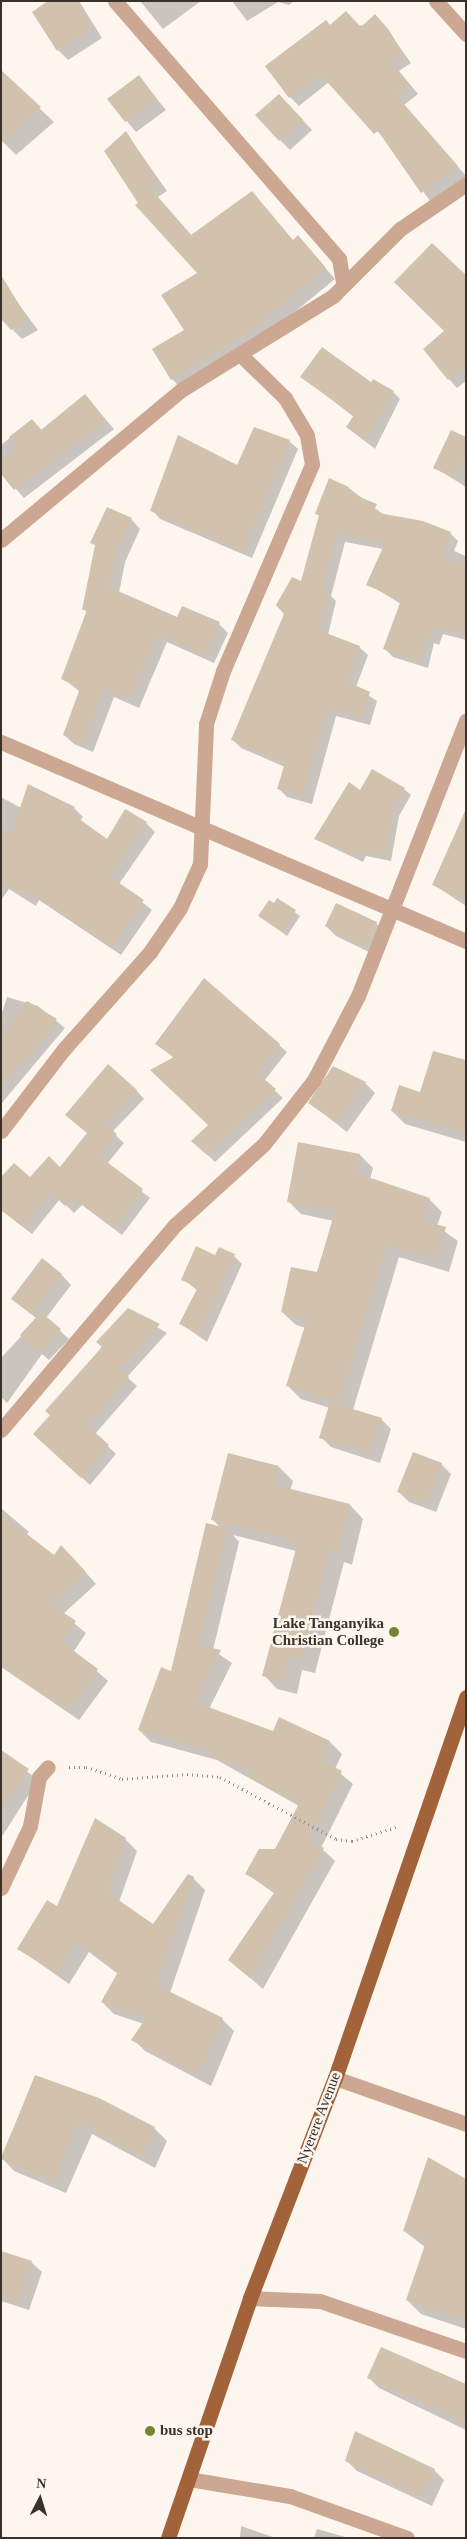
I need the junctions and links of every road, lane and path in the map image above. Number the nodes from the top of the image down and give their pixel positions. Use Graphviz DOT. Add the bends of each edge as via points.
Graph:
graph roads {
  1 [pos="115,1"];
  2 [pos="436,1"];
  3 [pos="466,34"];
  4 [pos="466,184"];
  5 [pos="343,282"];
  6 [pos="242,356"];
  7 [pos="1,540"];
  8 [pos="466,720"];
  9 [pos="1,742"];
  10 [pos="202,828"];
  11 [pos="391,908"];
  12 [pos="466,941"];
  13 [pos="1,1131"];
  14 [pos="1,1430"];
  15 [pos="466,1697"];
  16 [pos="48,1767"];
  17 [pos="424,1814"];
  18 [pos="1,1888"];
  19 [pos="335,2078"];
  20 [pos="466,2124"];
  21 [pos="250,2298"];
  22 [pos="466,2351"];
  23 [pos="189,2479"];
  24 [pos="168,2538"];
  25 [pos="407,2538"];
  1 -- 5 [label="street" via="339,259"];
  2 -- 3 [label="street"];
  4 -- 5 [label="street" via="400,229"];
  5 -- 6 [label="street" via="333,296"];
  6 -- 7 [label="street" via="181,390"];
  6 -- 10 [label="street" via="285,398 307,435 312,464 222,671 206,724"];
  8 -- 11 [label="street"];
  9 -- 10 [label="street"];
  10 -- 11 [label="street"];
  10 -- 13 [label="street" via="200,864 175,916 150,952 64,1049"];
  11 -- 12 [label="street"];
  11 -- 14 [label="street" via="358,996 314,1080 264,1144 174,1225"];
  15 -- 17 [label="main road, Nyerere Avenue"];
  16 -- 17 [label="path" via="86,1767 140,1780 187,1774 220,1777 336,1839 352,1841"];
  16 -- 18 [label="street" via="39,1777 30,1826"];
  17 -- 19 [label="main road, Nyerere Avenue"];
  19 -- 20 [label="street"];
  19 -- 21 [label="main road, Nyerere Avenue"];
  21 -- 22 [label="street" via="320,2301"];
  21 -- 23 [label="main road, Nyerere Avenue"];
  23 -- 24 [label="main road, Nyerere Avenue"];
  23 -- 25 [label="street" via="290,2496"];
}
